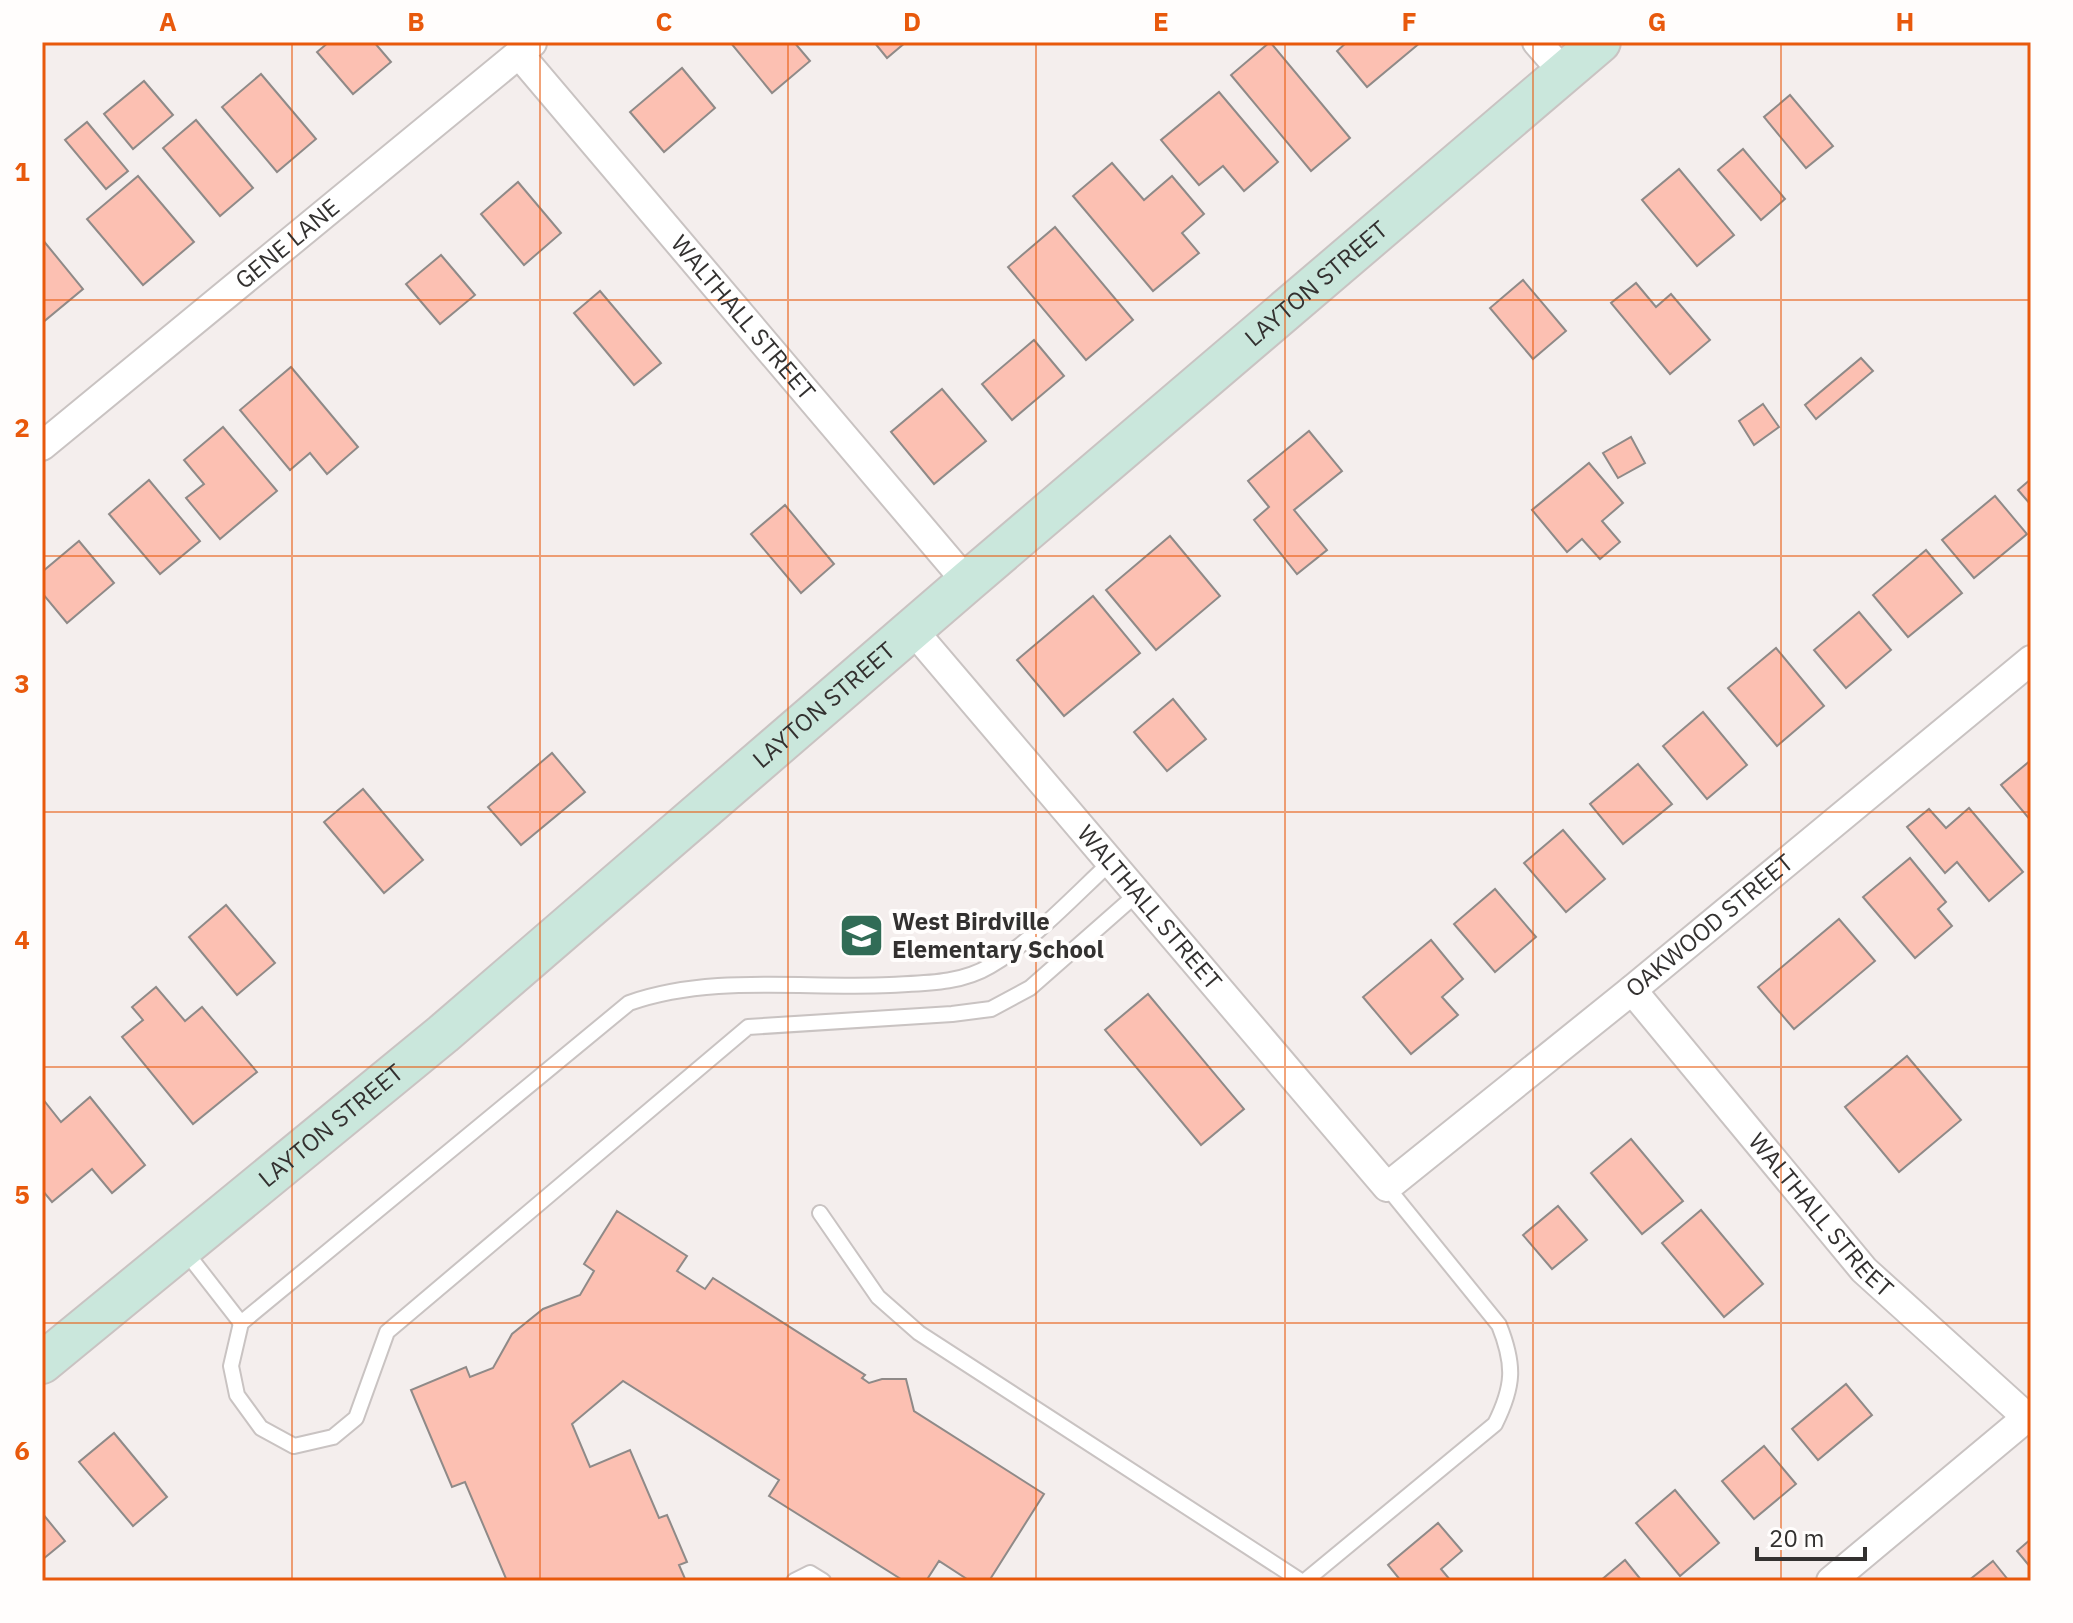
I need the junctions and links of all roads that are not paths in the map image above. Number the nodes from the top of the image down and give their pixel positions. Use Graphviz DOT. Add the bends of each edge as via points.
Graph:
graph roads {
  1 [pos="1537,42"];
  2 [pos="1600,42"];
  3 [pos="526,48"];
  4 [pos="1564,73"];
  5 [pos="42,446"];
  6 [pos="967,582"];
  7 [pos="912,629"];
  8 [pos="2031,660"];
  9 [pos="1111,862"];
  10 [pos="1138,893"];
  11 [pos="1632,990"];
  12 [pos="1387,1187"];
  13 [pos="820,1213"];
  14 [pos="182,1248"];
  15 [pos="241,1323"];
  16 [pos="42,1363"];
  17 [pos="2029,1418"];
  18 [pos="794,1581"];
  19 [pos="823,1581"];
  20 [pos="1303,1581"];
  21 [pos="1831,1581"];
  1 -- 4 [label="street"];
  2 -- 4 [label="street, LAYTON STREET"];
  3 -- 5 [label="street, GENE LANE"];
  3 -- 6 [label="street, WALTHALL STREET"];
  4 -- 6 [label="street, LAYTON STREET"];
  6 -- 7 [label="street, LAYTON STREET"];
  7 -- 9 [label="street, WALTHALL STREET"];
  7 -- 14 [label="street, LAYTON STREET" via="443,1034"];
  8 -- 11 [label="street, OAKWOOD STREET"];
  9 -- 10 [label="street, WALTHALL STREET"];
  9 -- 15 [label="lane" via="990,966 948,982 729,985 654,994 629,1003"];
  10 -- 12 [label="street, WALTHALL STREET"];
  10 -- 15 [label="lane" via="1030,988 991,1009 748,1027 387,1332 356,1418 333,1437 294,1446 261,1428 237,1395 231,1366"];
  11 -- 12 [label="street, OAKWOOD STREET"];
  11 -- 17 [label="street, WALTHALL STREET" via="1864,1270"];
  12 -- 20 [label="lane" via="1499,1325 1512,1375 1507,1401 1495,1424"];
  13 -- 20 [label="lane" via="878,1297 919,1333"];
  14 -- 15 [label="lane"];
  14 -- 16 [label="street, LAYTON STREET"];
  17 -- 21 [label="street"];
  18 -- 19 [label="lane" via="810,1573"];
}
